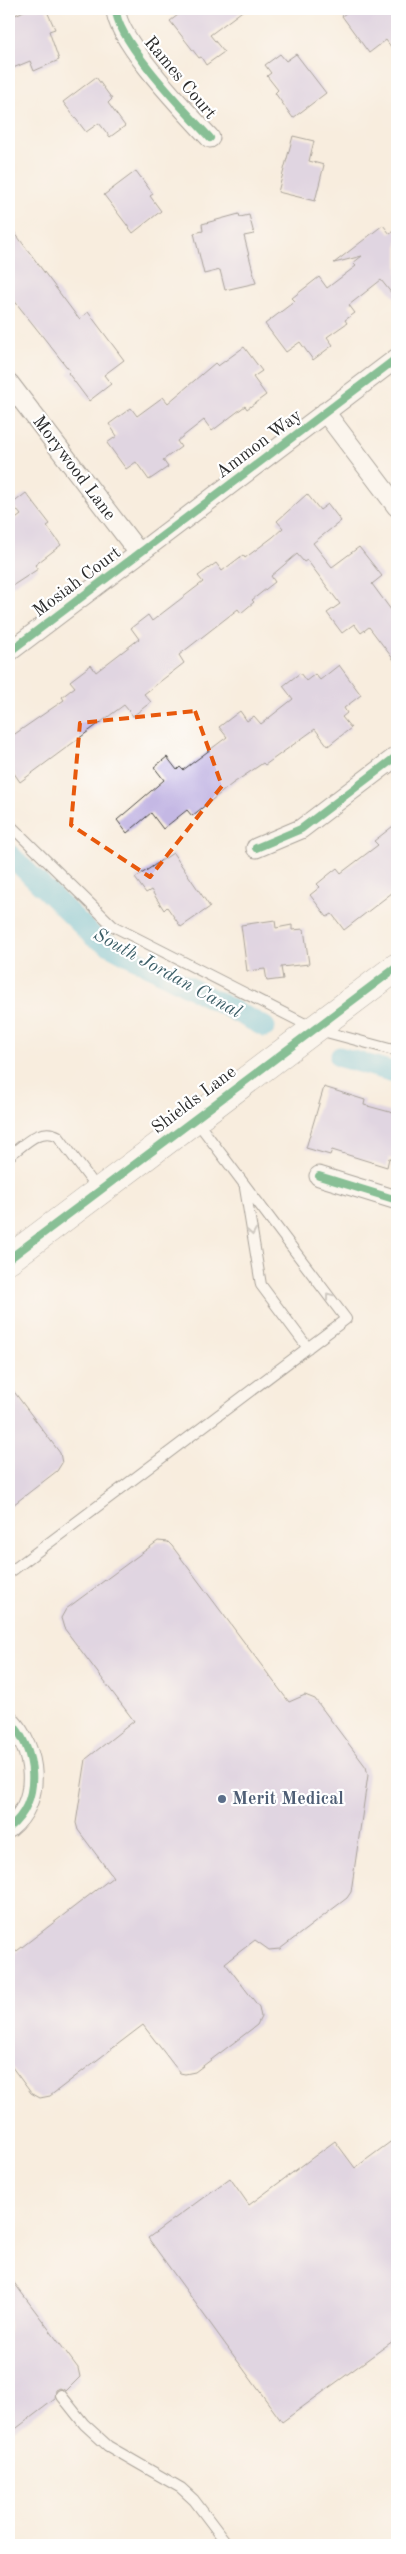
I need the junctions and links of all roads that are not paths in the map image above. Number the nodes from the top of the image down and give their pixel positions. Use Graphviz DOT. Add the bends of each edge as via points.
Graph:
graph roads {
  1 [pos="116,9"];
  2 [pos="210,138"];
  3 [pos="397,358"];
  4 [pos="9,383"];
  5 [pos="325,412"];
  6 [pos="397,507"];
  7 [pos="139,553"];
  8 [pos="9,652"];
  9 [pos="397,756"];
  10 [pos="9,824"];
  11 [pos="256,848"];
  12 [pos="397,967"];
  13 [pos="315,1029"];
  14 [pos="397,1051"];
  15 [pos="194,1118"];
  16 [pos="9,1156"];
  17 [pos="319,1176"];
  18 [pos="244,1184"];
  19 [pos="99,1191"];
  20 [pos="397,1200"];
  21 [pos="9,1258"];
  22 [pos="308,1348"];
  23 [pos="9,1574"];
  24 [pos="9,1720"];
  25 [pos="9,1828"];
  26 [pos="61,2395"];
  27 [pos="228,2545"];
  1 -- 2 [label="street, Rames Court" via="126,37 170,95"];
  3 -- 5 [label="street, Ammon Way"];
  4 -- 7 [label="street, Morywood Lane"];
  5 -- 6 [label="street"];
  5 -- 7 [label="street, Ammon Way"];
  7 -- 8 [label="street, Mosiah Court"];
  9 -- 11 [label="street" via="301,829"];
  10 -- 13 [label="lane" via="113,926"];
  12 -- 13 [label="main road, Shields Lane"];
  13 -- 14 [label="lane"];
  13 -- 15 [label="main road, Shields Lane"];
  15 -- 18 [label="lane"];
  15 -- 19 [label="main road, Shields Lane"];
  16 -- 19 [label="lane" via="39,1133 50,1131 58,1136"];
  17 -- 20 [label="street"];
  18 -- 22 [label="lane, one-way" via="261,1285"];
  22 -- 18 [label="lane, one-way" via="346,1319"];
  19 -- 21 [label="main road, Shields Lane"];
  22 -- 23 [label="lane"];
  24 -- 25 [label="street" via="28,1748 33,1768 32,1788 25,1808"];
  26 -- 27 [label="lane" via="84,2424 108,2446 181,2488"];
}
